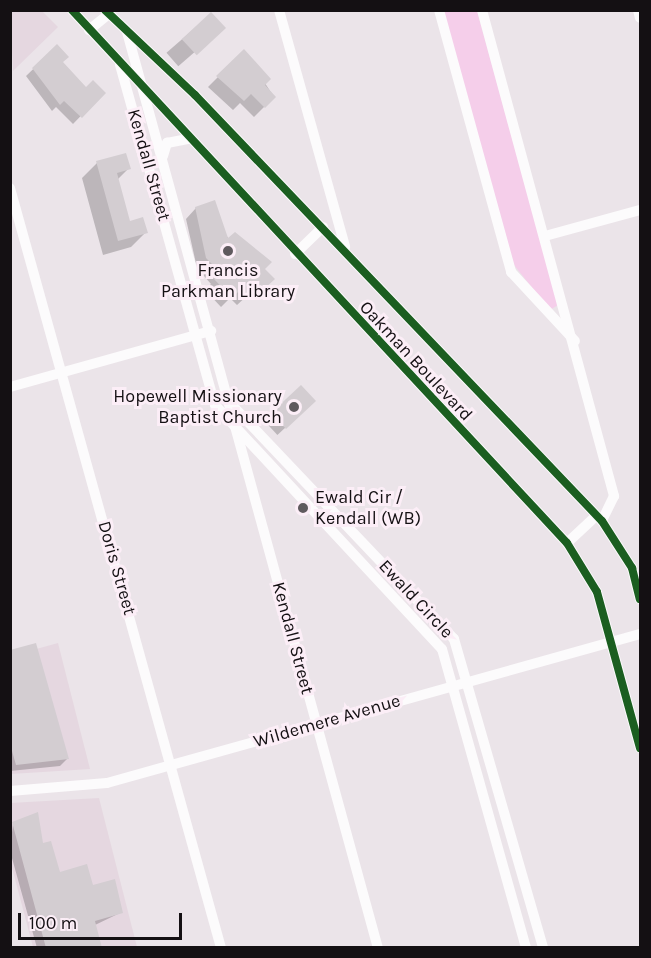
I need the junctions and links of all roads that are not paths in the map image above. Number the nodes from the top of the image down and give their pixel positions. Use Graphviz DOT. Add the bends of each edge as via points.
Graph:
graph roads {
  1 [pos="72,10"];
  2 [pos="279,10"];
  3 [pos="439,10"];
  4 [pos="482,10"];
  5 [pos="639,10"];
  6 [pos="107,12"];
  7 [pos="640,18"];
  8 [pos="89,30"];
  9 [pos="127,32"];
  10 [pos="120,65"];
  11 [pos="143,87"];
  12 [pos="188,139"];
  13 [pos="163,157"];
  14 [pos="10,188"];
  15 [pos="640,210"];
  16 [pos="323,227"];
  17 [pos="545,236"];
  18 [pos="346,251"];
  19 [pos="295,254"];
  20 [pos="211,331"];
  21 [pos="196,335"];
  22 [pos="575,341"];
  23 [pos="62,373"];
  24 [pos="10,387"];
  25 [pos="231,403"];
  26 [pos="237,433"];
  27 [pos="599,518"];
  28 [pos="567,543"];
  29 [pos="640,599"];
  30 [pos="640,634"];
  31 [pos="612,642"];
  32 [pos="469,681"];
  33 [pos="454,686"];
  34 [pos="317,724"];
  35 [pos="640,748"];
  36 [pos="172,766"];
  37 [pos="10,791"];
  38 [pos="221,948"];
  39 [pos="378,948"];
  40 [pos="526,948"];
  41 [pos="543,948"];
  1 -- 8 [label="street, Oakman Boulevard"];
  2 -- 18 [label="street"];
  3 -- 22 [label="street" via="511,272"];
  4 -- 17 [label="street"];
  5 -- 7 [label="street"];
  6 -- 8 [label="street"];
  6 -- 9 [label="street, Oakman Boulevard"];
  8 -- 10 [label="street, Oakman Boulevard"];
  9 -- 11 [label="street, Kendall Street"];
  9 -- 16 [label="street, Oakman Boulevard"];
  10 -- 11 [label="street, Oakman Boulevard"];
  10 -- 21 [label="street, Kendall Street"];
  11 -- 12 [label="street, Oakman Boulevard"];
  11 -- 13 [label="street, Kendall Street"];
  12 -- 13 [label="street" via="167,143"];
  12 -- 19 [label="street, Oakman Boulevard"];
  13 -- 20 [label="street, Kendall Street"];
  14 -- 23 [label="street, Doris Street"];
  15 -- 17 [label="street"];
  16 -- 18 [label="street, Oakman Boulevard"];
  16 -- 19 [label="street"];
  17 -- 22 [label="street"];
  18 -- 27 [label="street, Oakman Boulevard"];
  19 -- 28 [label="street, Oakman Boulevard"];
  20 -- 21 [label="street"];
  20 -- 25 [label="street, Kendall Street"];
  21 -- 23 [label="street"];
  21 -- 26 [label="street, Kendall Street" via="215,405"];
  22 -- 27 [label="street" via="614,496"];
  23 -- 24 [label="street"];
  23 -- 36 [label="street, Doris Street"];
  25 -- 26 [label="street, Kendall Street"];
  25 -- 32 [label="street, Ewald Circle" via="449,632"];
  26 -- 33 [label="street, Ewald Circle" via="436,641"];
  26 -- 34 [label="street, Kendall Street"];
  27 -- 28 [label="street"];
  27 -- 29 [label="street, Oakman Boulevard" via="632,568"];
  28 -- 31 [label="street, Oakman Boulevard" via="597,592"];
  30 -- 31 [label="street, Wildemere Avenue"];
  31 -- 32 [label="street, Wildemere Avenue"];
  31 -- 35 [label="street, Oakman Boulevard"];
  32 -- 33 [label="street, Wildemere Avenue"];
  32 -- 41 [label="street, Ewald Circle"];
  33 -- 34 [label="street, Wildemere Avenue"];
  33 -- 40 [label="street, Ewald Circle"];
  34 -- 36 [label="street, Wildemere Avenue"];
  34 -- 39 [label="street, Kendall Street"];
  36 -- 37 [label="street, Wildemere Avenue" via="93,786"];
  36 -- 38 [label="street, Doris Street"];
}
